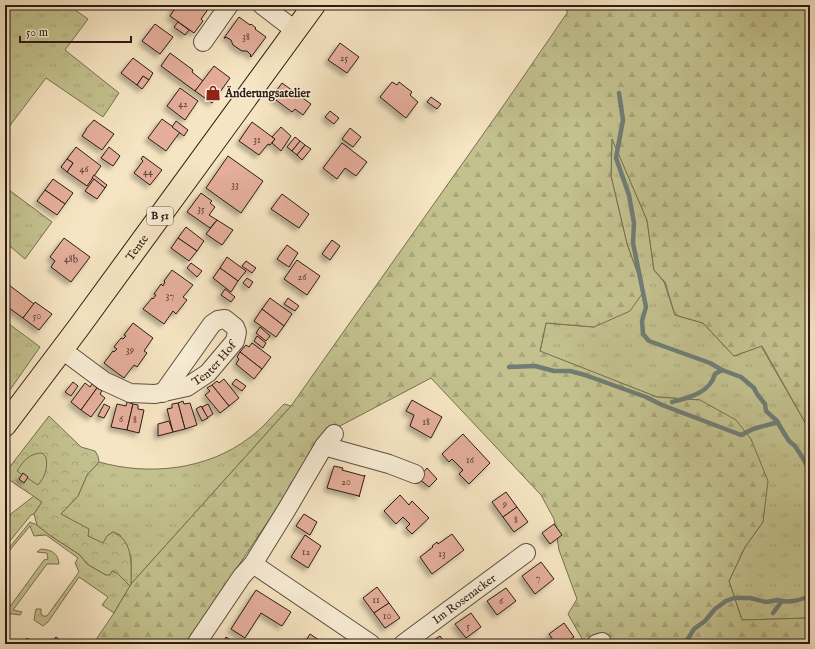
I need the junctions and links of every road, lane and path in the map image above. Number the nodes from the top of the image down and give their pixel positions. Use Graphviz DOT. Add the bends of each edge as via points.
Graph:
graph roads {
  1 [pos="229,5"];
  2 [pos="262,5"];
  3 [pos="314,5"];
  4 [pos="296,31"];
  5 [pos="202,42"];
  6 [pos="61,349"];
  7 [pos="163,393"];
  8 [pos="5,425"];
  9 [pos="415,474"];
  10 [pos="526,553"];
  11 [pos="253,564"];
  12 [pos="196,644"];
  13 [pos="371,644"];
  14 [pos="403,644"];
  1 -- 5 [label="street"];
  2 -- 4 [label="street"];
  3 -- 4 [label="main road, Tente / B 51"];
  4 -- 6 [label="main road, Tente / B 51"];
  6 -- 7 [label="street" via="104,381 130,393"];
  6 -- 8 [label="main road, Tente / B 51"];
  9 -- 11 [label="street" via="329,440"];
  10 -- 14 [label="street, Im Rosenacker"];
  11 -- 12 [label="street"];
  11 -- 13 [label="street"];
}
